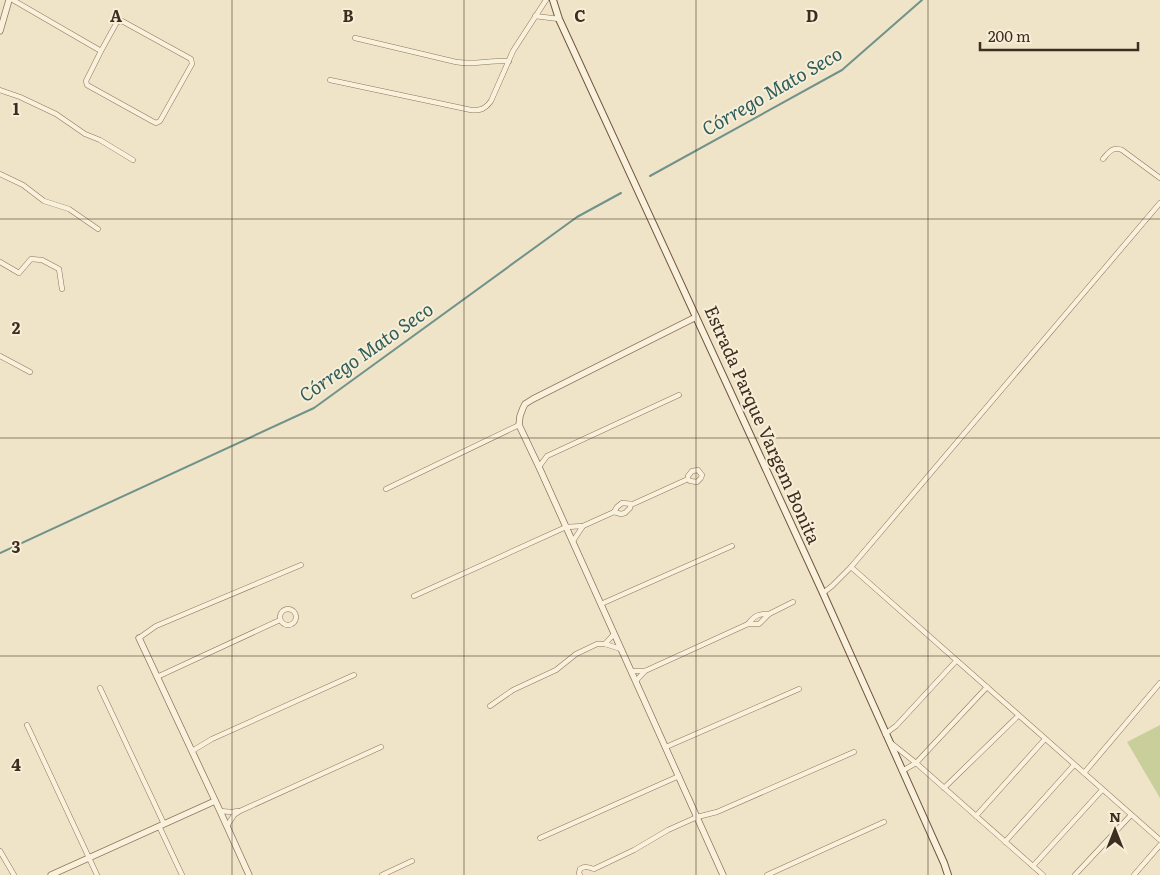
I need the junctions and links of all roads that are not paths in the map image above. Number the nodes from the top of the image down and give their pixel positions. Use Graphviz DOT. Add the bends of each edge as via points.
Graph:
graph roads {
  1 [pos="9,0"];
  2 [pos="13,0"];
  3 [pos="546,0"];
  4 [pos="553,0"];
  5 [pos="535,16"];
  6 [pos="559,19"];
  7 [pos="0,31"];
  8 [pos="355,38"];
  9 [pos="101,51"];
  10 [pos="509,61"];
  11 [pos="330,80"];
  12 [pos="0,90"];
  13 [pos="1103,159"];
  14 [pos="133,160"];
  15 [pos="0,174"];
  16 [pos="1160,178"];
  17 [pos="1160,203"];
  18 [pos="98,229"];
  19 [pos="0,262"];
  20 [pos="62,289"];
  21 [pos="696,317"];
  22 [pos="0,356"];
  23 [pos="30,372"];
  24 [pos="680,395"];
  25 [pos="519,425"];
  26 [pos="534,455"];
  27 [pos="547,456"];
  28 [pos="539,466"];
  29 [pos="688,479"];
  30 [pos="386,489"];
  31 [pos="631,504"];
  32 [pos="614,512"];
  33 [pos="583,526"];
  34 [pos="566,527"];
  35 [pos="573,541"];
  36 [pos="732,546"];
  37 [pos="301,565"];
  38 [pos="850,567"];
  39 [pos="822,593"];
  40 [pos="414,596"];
  41 [pos="793,602"];
  42 [pos="602,604"];
  43 [pos="769,614"];
  44 [pos="280,620"];
  45 [pos="748,624"];
  46 [pos="614,634"];
  47 [pos="139,638"];
  48 [pos="605,644"];
  49 [pos="621,649"];
  50 [pos="956,661"];
  51 [pos="631,671"];
  52 [pos="645,671"];
  53 [pos="354,675"];
  54 [pos="157,676"];
  55 [pos="636,681"];
  56 [pos="987,687"];
  57 [pos="1159,687"];
  58 [pos="100,688"];
  59 [pos="799,688"];
  60 [pos="490,706"];
  61 [pos="1018,716"];
  62 [pos="27,724"];
  63 [pos="885,734"];
  64 [pos="1045,740"];
  65 [pos="888,741"];
  66 [pos="381,747"];
  67 [pos="666,747"];
  68 [pos="192,751"];
  69 [pos="854,752"];
  70 [pos="916,763"];
  71 [pos="1074,765"];
  72 [pos="902,771"];
  73 [pos="1084,773"];
  74 [pos="679,776"];
  75 [pos="944,788"];
  76 [pos="1102,790"];
  77 [pos="215,802"];
  78 [pos="240,810"];
  79 [pos="220,811"];
  80 [pos="1131,815"];
  81 [pos="976,816"];
  82 [pos="697,817"];
  83 [pos="884,822"];
  84 [pos="161,825"];
  85 [pos="226,826"];
  86 [pos="540,838"];
  87 [pos="1160,840"];
  88 [pos="1005,842"];
  89 [pos="1160,845"];
  90 [pos="0,851"];
  91 [pos="89,858"];
  92 [pos="412,861"];
  93 [pos="944,863"];
  94 [pos="1033,866"];
  95 [pos="594,869"];
  96 [pos="14,875"];
  97 [pos="50,875"];
  98 [pos="97,875"];
  99 [pos="182,875"];
  100 [pos="249,875"];
  101 [pos="382,875"];
  102 [pos="580,875"];
  103 [pos="589,875"];
  104 [pos="723,875"];
  105 [pos="768,875"];
  106 [pos="948,875"];
  107 [pos="954,875"];
  108 [pos="1043,875"];
  109 [pos="1076,875"];
  110 [pos="1134,875"];
  1 -- 7 [label="street"];
  2 -- 9 [label="street"];
  3 -- 5 [label="street"];
  4 -- 6 [label="main road, Estrada Parque Vargem Bonita"];
  5 -- 6 [label="street"];
  5 -- 10 [label="street"];
  6 -- 21 [label="main road, Estrada Parque Vargem Bonita"];
  8 -- 10 [label="street" via="456,62"];
  9 -- 9 [label="street" via="118,22 122,21 191,60 192,64 156,123 87,84"];
  10 -- 11 [label="street" via="491,101 479,110"];
  12 -- 14 [label="street" via="56,114"];
  13 -- 16 [label="street" via="1112,149 1118,148"];
  15 -- 18 [label="street" via="18,182 44,201 69,209"];
  17 -- 38 [label="street"];
  19 -- 20 [label="street" via="19,273 31,259 42,260 59,269"];
  21 -- 25 [label="street" via="533,398 525,404"];
  21 -- 39 [label="main road, Estrada Parque Vargem Bonita"];
  22 -- 23 [label="street"];
  24 -- 27 [label="street"];
  25 -- 26 [label="street"];
  25 -- 30 [label="street"];
  26 -- 27 [label="street"];
  26 -- 28 [label="street"];
  27 -- 28 [label="street"];
  28 -- 34 [label="street"];
  29 -- 31 [label="street"];
  31 -- 32 [label="street" via="619,505"];
  31 -- 32 [label="street" via="625,513"];
  32 -- 33 [label="street"];
  33 -- 34 [label="street"];
  33 -- 35 [label="street"];
  34 -- 35 [label="street"];
  34 -- 40 [label="street"];
  35 -- 42 [label="street"];
  36 -- 42 [label="street"];
  37 -- 47 [label="street" via="156,626"];
  38 -- 39 [label="street"];
  38 -- 50 [label="street"];
  39 -- 63 [label="main road, Estrada Parque Vargem Bonita"];
  41 -- 43 [label="street"];
  42 -- 46 [label="street"];
  43 -- 45 [label="street" via="759,624"];
  43 -- 45 [label="street" via="758,614"];
  44 -- 54 [label="street"];
  45 -- 52 [label="street"];
  46 -- 48 [label="street"];
  46 -- 49 [label="street"];
  47 -- 54 [label="street"];
  48 -- 49 [label="street"];
  48 -- 60 [label="street" via="597,644 576,654 556,670 518,687"];
  49 -- 51 [label="street"];
  50 -- 56 [label="street"];
  50 -- 63 [label="street"];
  51 -- 52 [label="street"];
  51 -- 55 [label="street"];
  52 -- 55 [label="street"];
  53 -- 68 [label="street"];
  54 -- 68 [label="street"];
  55 -- 67 [label="street"];
  56 -- 61 [label="street"];
  56 -- 70 [label="street"];
  57 -- 73 [label="street"];
  58 -- 84 [label="street"];
  59 -- 67 [label="street"];
  61 -- 64 [label="street"];
  61 -- 75 [label="street"];
  62 -- 91 [label="street"];
  63 -- 65 [label="main road, Estrada Parque Vargem Bonita"];
  64 -- 71 [label="street"];
  64 -- 81 [label="street"];
  65 -- 70 [label="street"];
  65 -- 72 [label="main road, Estrada Parque Vargem Bonita"];
  66 -- 78 [label="street"];
  67 -- 74 [label="street"];
  68 -- 77 [label="street"];
  69 -- 82 [label="street" via="717,812"];
  70 -- 72 [label="street"];
  70 -- 75 [label="street"];
  71 -- 73 [label="street"];
  71 -- 88 [label="street"];
  72 -- 93 [label="main road, Estrada Parque Vargem Bonita"];
  73 -- 76 [label="street"];
  74 -- 82 [label="street"];
  74 -- 86 [label="street"];
  75 -- 81 [label="street"];
  76 -- 80 [label="street"];
  76 -- 94 [label="street"];
  77 -- 79 [label="street"];
  77 -- 84 [label="street"];
  78 -- 79 [label="street"];
  78 -- 85 [label="street"];
  79 -- 85 [label="street"];
  80 -- 87 [label="street"];
  80 -- 109 [label="street"];
  81 -- 88 [label="street"];
  82 -- 95 [label="street"];
  82 -- 104 [label="street"];
  83 -- 105 [label="street"];
  84 -- 91 [label="street"];
  84 -- 99 [label="street"];
  85 -- 100 [label="street"];
  88 -- 94 [label="street"];
  89 -- 110 [label="street"];
  90 -- 96 [label="street"];
  91 -- 97 [label="street"];
  91 -- 98 [label="street"];
  92 -- 101 [label="street"];
  93 -- 106 [label="main road, Estrada Parque Vargem Bonita"];
  93 -- 107 [label="main road, Estrada Parque Vargem Bonita"];
  94 -- 108 [label="street"];
  95 -- 102 [label="street" via="583,867 578,873"];
  95 -- 103 [label="street"];
}
